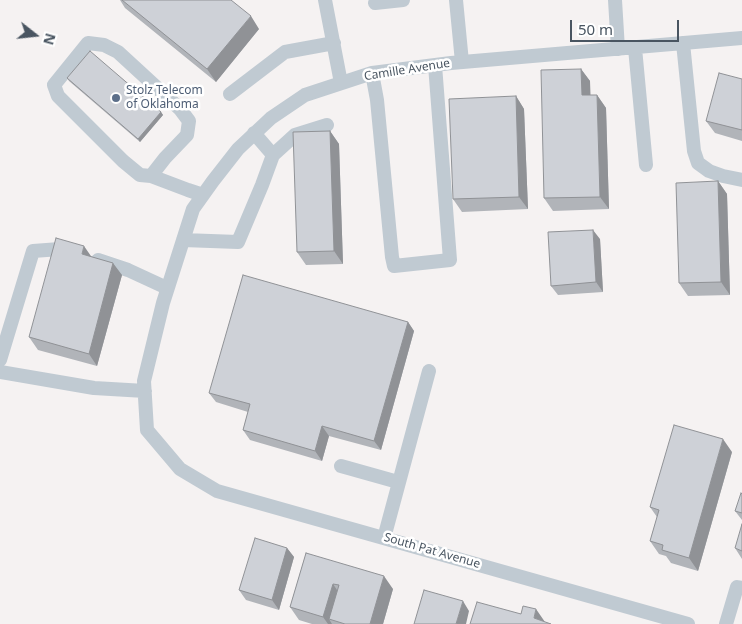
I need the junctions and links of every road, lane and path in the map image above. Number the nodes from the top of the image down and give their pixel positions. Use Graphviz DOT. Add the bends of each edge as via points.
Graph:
graph roads {
  1 [pos="325,0"];
  2 [pos="403,0"];
  3 [pos="456,0"];
  4 [pos="615,0"];
  5 [pos="375,3"];
  6 [pos="742,38"];
  7 [pos="334,43"];
  8 [pos="683,43"];
  9 [pos="635,48"];
  10 [pos="618,49"];
  11 [pos="462,62"];
  12 [pos="435,65"];
  13 [pos="372,73"];
  14 [pos="341,83"];
  15 [pos="230,94"];
  16 [pos="327,125"];
  17 [pos="254,133"];
  18 [pos="273,155"];
  19 [pos="646,165"];
  20 [pos="151,176"];
  21 [pos="742,180"];
  22 [pos="203,195"];
  23 [pos="183,240"];
  24 [pos="168,288"];
  25 [pos="0,360"];
  26 [pos="428,371"];
  27 [pos="0,372"];
  28 [pos="145,391"];
  29 [pos="341,466"];
  30 [pos="180,469"];
  31 [pos="398,482"];
  32 [pos="384,538"];
  33 [pos="742,588"];
  34 [pos="688,624"];
  35 [pos="726,624"];
  1 -- 7 [label="street"];
  2 -- 5 [label="street"];
  3 -- 11 [label="street"];
  4 -- 10 [label="street"];
  6 -- 8 [label="street, Camille Avenue"];
  7 -- 14 [label="street"];
  7 -- 15 [label="street" via="286,52"];
  8 -- 9 [label="street, Camille Avenue"];
  8 -- 21 [label="street" via="698,163 708,171"];
  9 -- 10 [label="street, Camille Avenue"];
  9 -- 19 [label="street"];
  10 -- 11 [label="street, Camille Avenue"];
  11 -- 12 [label="street, Camille Avenue"];
  12 -- 13 [label="street, Camille Avenue"];
  12 -- 13 [label="street" via="450,260 394,266"];
  13 -- 14 [label="street, Camille Avenue"];
  14 -- 17 [label="street, Camille Avenue" via="305,95"];
  16 -- 18 [label="street" via="295,135"];
  17 -- 18 [label="street"];
  17 -- 22 [label="street, Camille Avenue"];
  18 -- 23 [label="street" via="238,242"];
  20 -- 20 [label="street" via="140,174 129,165 58,96 54,85 88,43 104,45 118,52 190,121 187,135"];
  20 -- 22 [label="street"];
  22 -- 23 [label="street, Camille Avenue" via="193,209"];
  23 -- 24 [label="street, Camille Avenue"];
  24 -- 25 [label="street" via="93,258 60,249 33,251"];
  24 -- 28 [label="street, Camille Avenue" via="144,381"];
  26 -- 31 [label="street"];
  27 -- 28 [label="street" via="94,388"];
  28 -- 30 [label="street, Camille Avenue" via="147,430"];
  29 -- 31 [label="street"];
  30 -- 32 [label="street, South Pat Avenue" via="217,490"];
  31 -- 32 [label="street"];
  32 -- 34 [label="street, South Pat Avenue"];
  33 -- 35 [label="street" via="737,587"];
}
